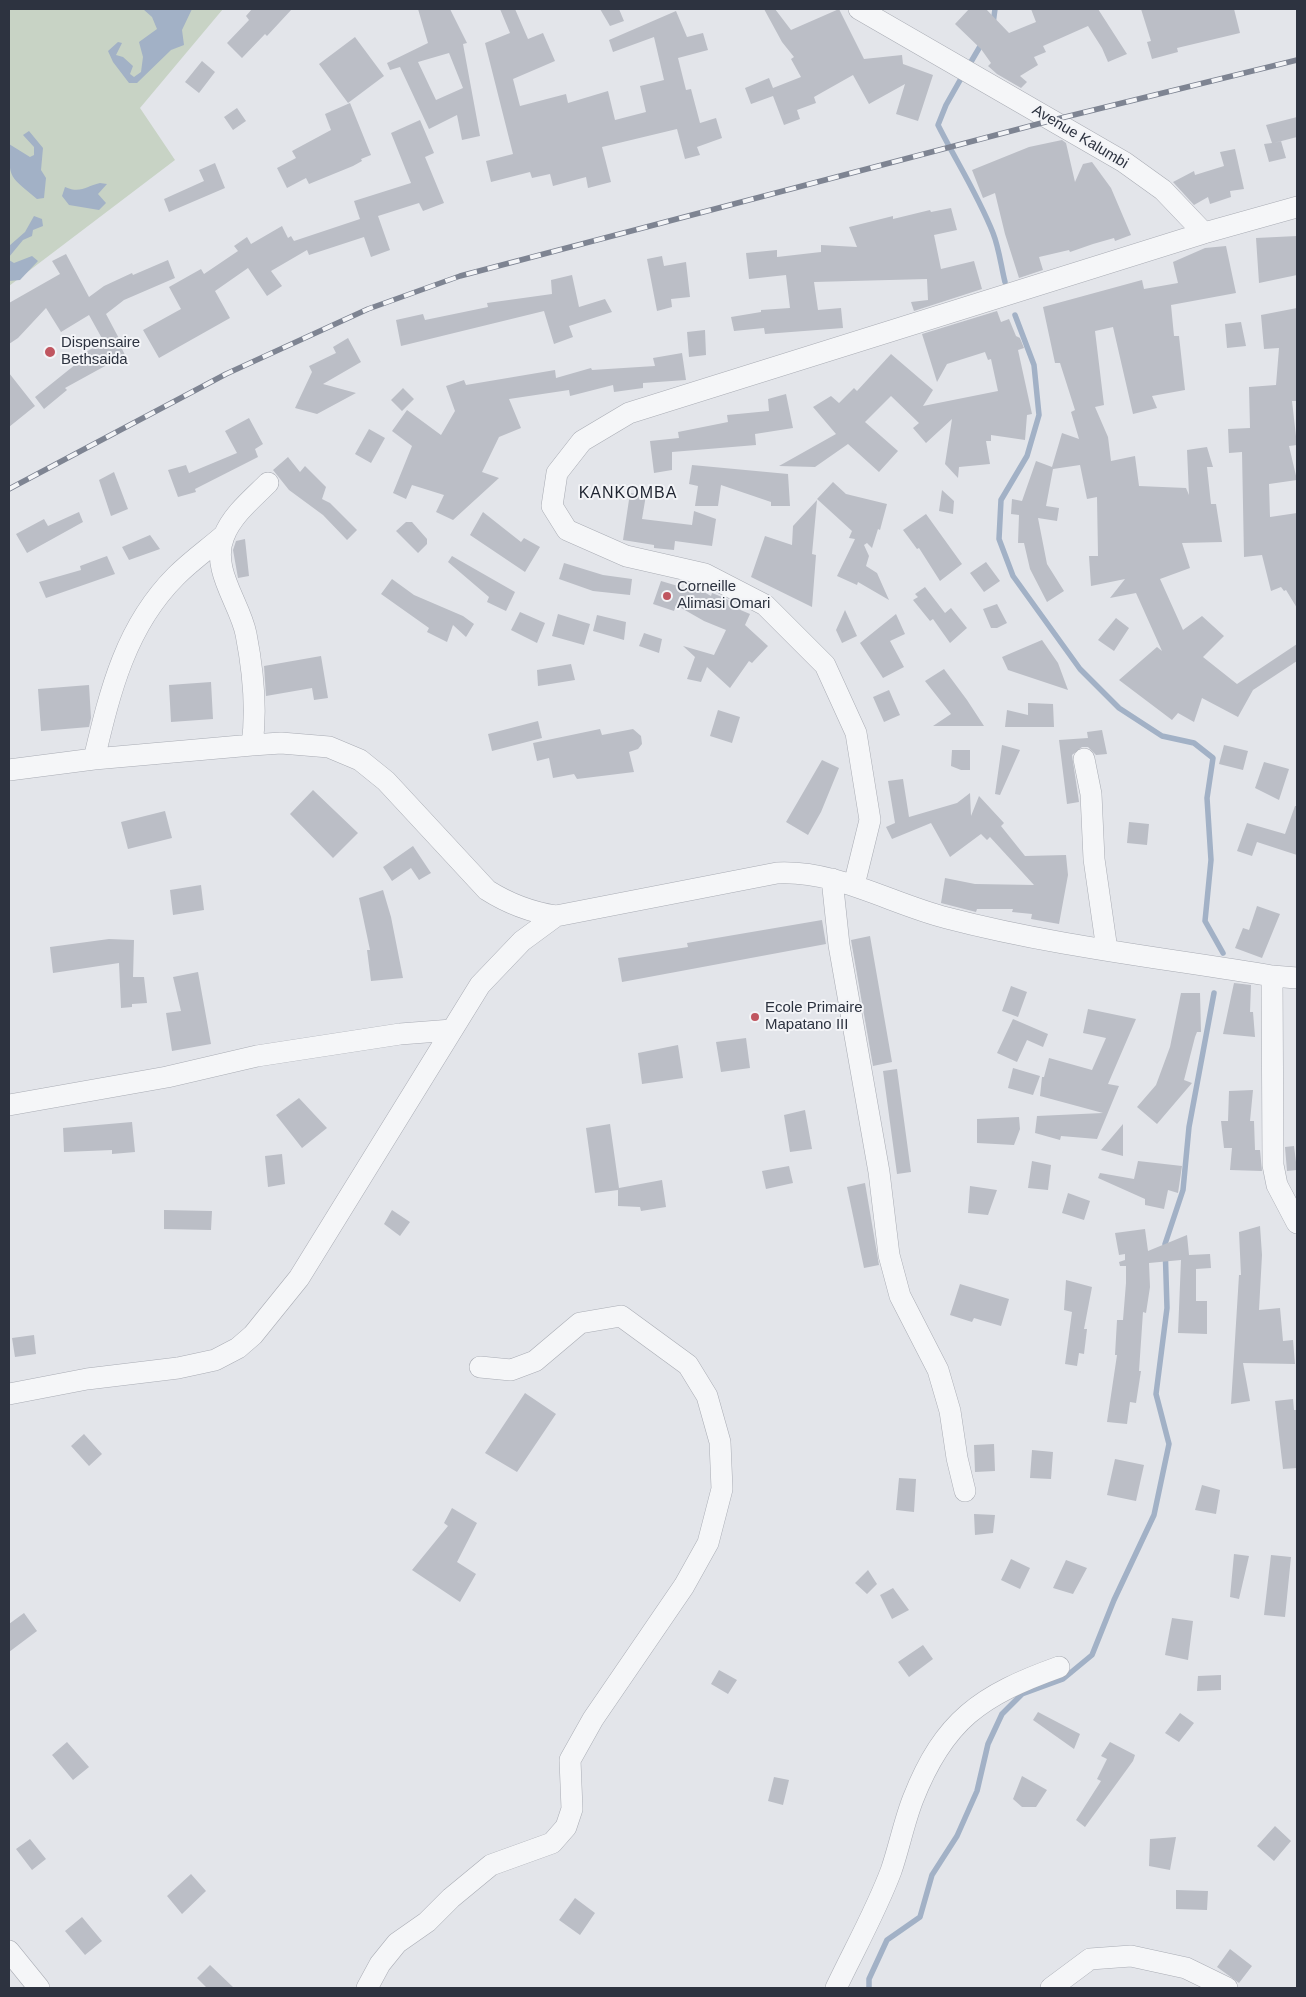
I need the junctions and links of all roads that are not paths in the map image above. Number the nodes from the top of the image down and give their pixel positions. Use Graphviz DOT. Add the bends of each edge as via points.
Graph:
graph roads {
  1 [pos="859,9"];
  2 [pos="1297,207"];
  3 [pos="1204,233"];
  4 [pos="268,483"];
  5 [pos="223,536"];
  6 [pos="252,745"];
  7 [pos="94,759"];
  8 [pos="1084,760"];
  9 [pos="9,770"];
  10 [pos="832,879"];
  11 [pos="854,885"];
  12 [pos="556,916"];
  13 [pos="1107,950"];
  14 [pos="1272,976"];
  15 [pos="1297,978"];
  16 [pos="452,1030"];
  17 [pos="9,1105"];
  18 [pos="1297,1223"];
  19 [pos="480,1367"];
  20 [pos="9,1394"];
  21 [pos="965,1491"];
  22 [pos="1058,1668"];
  23 [pos="9,1952"];
  24 [pos="39,1988"];
  25 [pos="367,1988"];
  26 [pos="836,1988"];
  27 [pos="1051,1988"];
  28 [pos="1227,1988"];
  1 -- 3 [label="street, Avenue Kalumbi" via="1124,162 1163,190"];
  2 -- 3 [label="street"];
  3 -- 11 [label="street" via="629,413 582,441 557,473 552,506 567,530 626,556 705,574 765,605 825,665 856,733 870,820"];
  4 -- 5 [label="street" via="240,511"];
  5 -- 6 [label="street" via="220,556 223,573 246,634 256,720"];
  5 -- 7 [label="street" via="176,576 138,625 113,681"];
  6 -- 7 [label="street"];
  6 -- 12 [label="street" via="281,743 328,747 360,760 386,781 487,890 503,901 530,912"];
  7 -- 9 [label="street"];
  8 -- 13 [label="street" via="1091,794 1094,859"];
  10 -- 11 [label="street"];
  10 -- 12 [label="street" via="777,872"];
  10 -- 21 [label="street" via="841,954 890,1255 900,1296 938,1370 950,1411"];
  11 -- 13 [label="street" via="894,902 947,918"];
  12 -- 16 [label="street" via="502,960 480,985"];
  13 -- 14 [label="street"];
  14 -- 15 [label="street"];
  14 -- 18 [label="street" via="1273,1166 1277,1185"];
  16 -- 17 [label="street" via="400,1034 256,1056 167,1077"];
  16 -- 20 [label="street" via="299,1278 253,1335 238,1348 215,1360 178,1368 87,1379"];
  19 -- 25 [label="street" via="511,1370 535,1361 580,1323 621,1316 688,1366 707,1396 720,1442 722,1489 708,1543 684,1586 593,1719 570,1760 572,1809 566,1827 552,1843 491,1866 397,1943"];
  22 -- 26 [label="street" via="1022,1680 970,1710 943,1738 912,1801 890,1874"];
  23 -- 24 [label="street"];
  27 -- 28 [label="street" via="1090,1959 1132,1956 1186,1968"];
}
